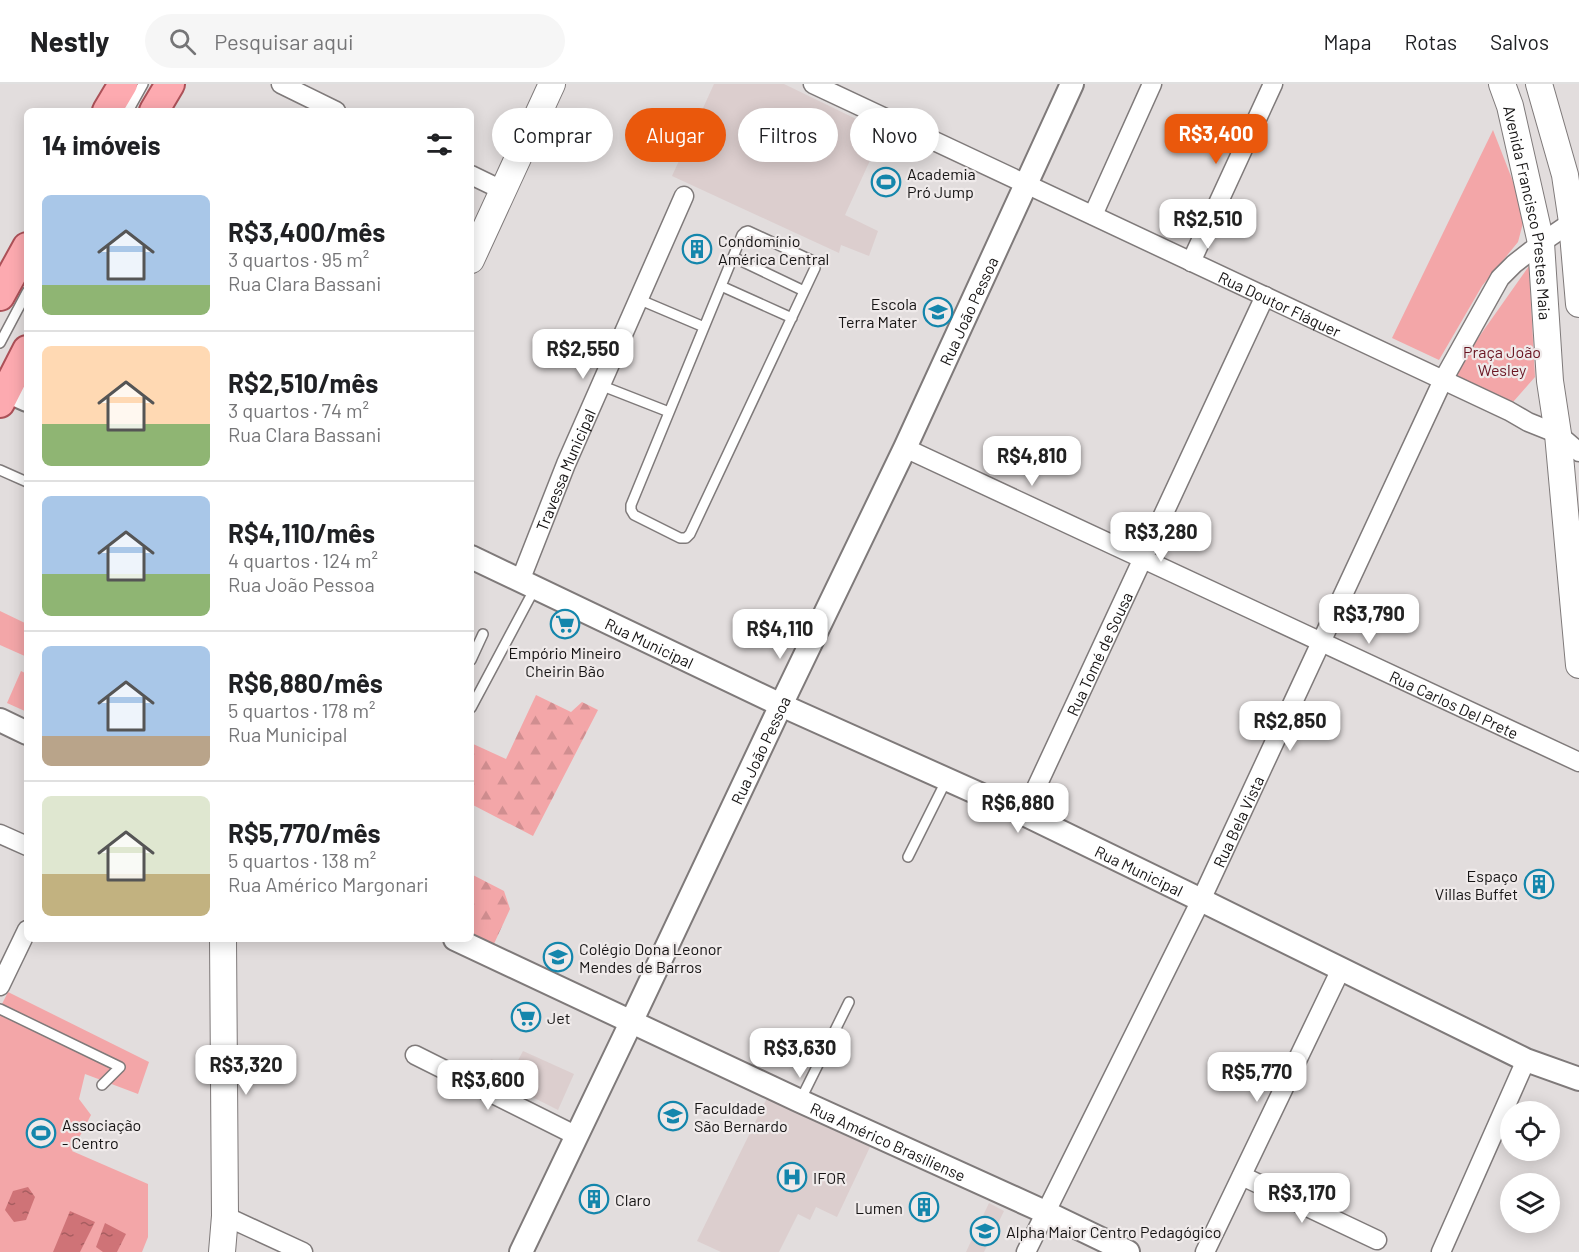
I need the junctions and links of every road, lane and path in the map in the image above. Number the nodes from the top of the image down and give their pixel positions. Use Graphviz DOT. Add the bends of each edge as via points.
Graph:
graph roads {
  1 [pos="123,84"];
  2 [pos="144,84"];
  3 [pos="170,84"];
  4 [pos="281,84"];
  5 [pos="552,84"];
  6 [pos="813,84"];
  7 [pos="1072,84"];
  8 [pos="1152,84"];
  9 [pos="1273,84"];
  10 [pos="1502,84"];
  11 [pos="1539,84"];
  12 [pos="109,108"];
  13 [pos="130,108"];
  14 [pos="156,108"];
  15 [pos="330,108"];
  16 [pos="474,176"];
  17 [pos="1026,184"];
  18 [pos="502,190"];
  19 [pos="684,196"];
  20 [pos="1093,215"];
  21 [pos="1576,219"];
  22 [pos="1540,243"];
  23 [pos="24,252"];
  24 [pos="474,253"];
  25 [pos="733,257"];
  26 [pos="1191,262"];
  27 [pos="721,285"];
  28 [pos="804,291"];
  29 [pos="0,296"];
  30 [pos="1265,296"];
  31 [pos="24,298"];
  32 [pos="638,299"];
  33 [pos="1579,304"];
  34 [pos="792,318"];
  35 [pos="704,327"];
  36 [pos="0,343"];
  37 [pos="24,357"];
  38 [pos="1443,380"];
  39 [pos="600,385"];
  40 [pos="8,396"];
  41 [pos="669,412"];
  42 [pos="1558,434"];
  43 [pos="905,448"];
  44 [pos="1579,452"];
  45 [pos="0,470"];
  46 [pos="24,481"];
  47 [pos="474,558"];
  48 [pos="1143,560"];
  49 [pos="527,584"];
  50 [pos="483,634"];
  51 [pos="1321,643"];
  52 [pos="474,654"];
  53 [pos="1579,665"];
  54 [pos="474,701"];
  55 [pos="781,705"];
  56 [pos="0,720"];
  57 [pos="24,732"];
  58 [pos="1579,762"];
  59 [pos="946,779"];
  60 [pos="1024,814"];
  61 [pos="0,834"];
  62 [pos="24,845"];
  63 [pos="908,857"];
  64 [pos="1201,900"];
  65 [pos="24,936"];
  66 [pos="223,942"];
  67 [pos="461,942"];
  68 [pos="1341,969"];
  69 [pos="0,986"];
  70 [pos="849,1002"];
  71 [pos="0,1009"];
  72 [pos="631,1023"];
  73 [pos="415,1055"];
  74 [pos="1526,1060"];
  75 [pos="1579,1079"];
  76 [pos="102,1085"];
  77 [pos="800,1101"];
  78 [pos="578,1136"];
  79 [pos="1242,1176"];
  80 [pos="1045,1212"];
  81 [pos="225,1216"];
  82 [pos="1377,1240"];
  83 [pos="222,1252"];
  84 [pos="303,1252"];
  85 [pos="521,1252"];
  86 [pos="1026,1252"];
  87 [pos="1128,1252"];
  88 [pos="1205,1252"];
  89 [pos="1442,1252"];
  1 -- 12 [label="main road"];
  2 -- 13 [label="lane"];
  3 -- 14 [label="main road"];
  4 -- 15 [label="street"];
  5 -- 18 [label="main road"];
  6 -- 17 [label="street, Rua Doutor Fláquer"];
  7 -- 17 [label="street, Rua João Pessoa"];
  8 -- 20 [label="street"];
  9 -- 26 [label="street"];
  10 -- 22 [label="main road, Avenida Francisco Prestes Maia"];
  11 -- 21 [label="main road"];
  16 -- 18 [label="street"];
  17 -- 20 [label="street, Rua Doutor Fláquer"];
  17 -- 43 [label="street, Rua João Pessoa"];
  18 -- 24 [label="main road"];
  19 -- 32 [label="street, Travessa Municipal"];
  20 -- 26 [label="street, Rua Doutor Fláquer"];
  21 -- 22 [label="street, Rua Bela Vista"];
  21 -- 33 [label="main road"];
  22 -- 38 [label="street, Rua Bela Vista" via="1500,278"];
  22 -- 42 [label="main road, Avenida Francisco Prestes Maia"];
  23 -- 29 [label="main road"];
  25 -- 27 [label="lane"];
  25 -- 28 [label="lane"];
  25 -- 28 [label="lane" via="742,235 748,231 811,260 815,268"];
  26 -- 30 [label="street, Rua Doutor Fláquer"];
  27 -- 34 [label="lane"];
  27 -- 35 [label="lane"];
  28 -- 34 [label="lane"];
  30 -- 38 [label="street, Rua Doutor Fláquer"];
  30 -- 48 [label="street, Rua Tomé de Sousa"];
  31 -- 36 [label="lane"];
  32 -- 35 [label="lane"];
  32 -- 39 [label="street, Travessa Municipal"];
  34 -- 41 [label="lane" via="686,538 634,515 631,510"];
  35 -- 41 [label="lane"];
  37 -- 40 [label="main road"];
  38 -- 42 [label="street, Rua Doutor Fláquer"];
  38 -- 51 [label="street, Rua Bela Vista"];
  39 -- 41 [label="lane"];
  39 -- 49 [label="street, Travessa Municipal" via="566,464"];
  42 -- 44 [label="street, Rua Doutor Fláquer"];
  42 -- 53 [label="main road, Avenida Francisco Prestes Maia"];
  43 -- 48 [label="street, Rua Carlos Del Prete"];
  43 -- 55 [label="street, Rua João Pessoa"];
  45 -- 46 [label="lane"];
  47 -- 49 [label="street, Rua Municipal"];
  48 -- 51 [label="street, Rua Carlos Del Prete"];
  48 -- 60 [label="street, Rua Tomé de Sousa"];
  49 -- 54 [label="lane"];
  49 -- 55 [label="street, Rua Municipal"];
  50 -- 52 [label="lane"];
  51 -- 58 [label="street, Rua Carlos Del Prete"];
  51 -- 64 [label="street, Rua Bela Vista"];
  55 -- 59 [label="street, Rua Municipal"];
  55 -- 72 [label="street, Rua João Pessoa"];
  56 -- 57 [label="street"];
  59 -- 60 [label="street, Rua Municipal"];
  59 -- 63 [label="lane"];
  60 -- 64 [label="street, Rua Municipal"];
  61 -- 62 [label="street"];
  64 -- 68 [label="street, Rua Municipal"];
  64 -- 80 [label="street, Rua Bela Vista"];
  65 -- 69 [label="street"];
  66 -- 81 [label="main road" via="236,1064"];
  67 -- 72 [label="street, Rua Américo Brasiliense"];
  68 -- 74 [label="street, Rua Municipal"];
  68 -- 79 [label="street"];
  70 -- 77 [label="lane"];
  71 -- 76 [label="lane" via="120,1067"];
  72 -- 77 [label="street, Rua Américo Brasiliense"];
  72 -- 78 [label="street, Rua João Pessoa"];
  73 -- 78 [label="street"];
  74 -- 75 [label="street, Rua Municipal"];
  74 -- 89 [label="street"];
  77 -- 80 [label="street, Rua Américo Brasiliense"];
  78 -- 85 [label="street, Rua João Pessoa"];
  79 -- 82 [label="street"];
  79 -- 88 [label="street"];
  80 -- 86 [label="street, Rua Bela Vista"];
  80 -- 87 [label="street, Rua Américo Brasiliense"];
  81 -- 83 [label="main road"];
  81 -- 84 [label="street"];
}
